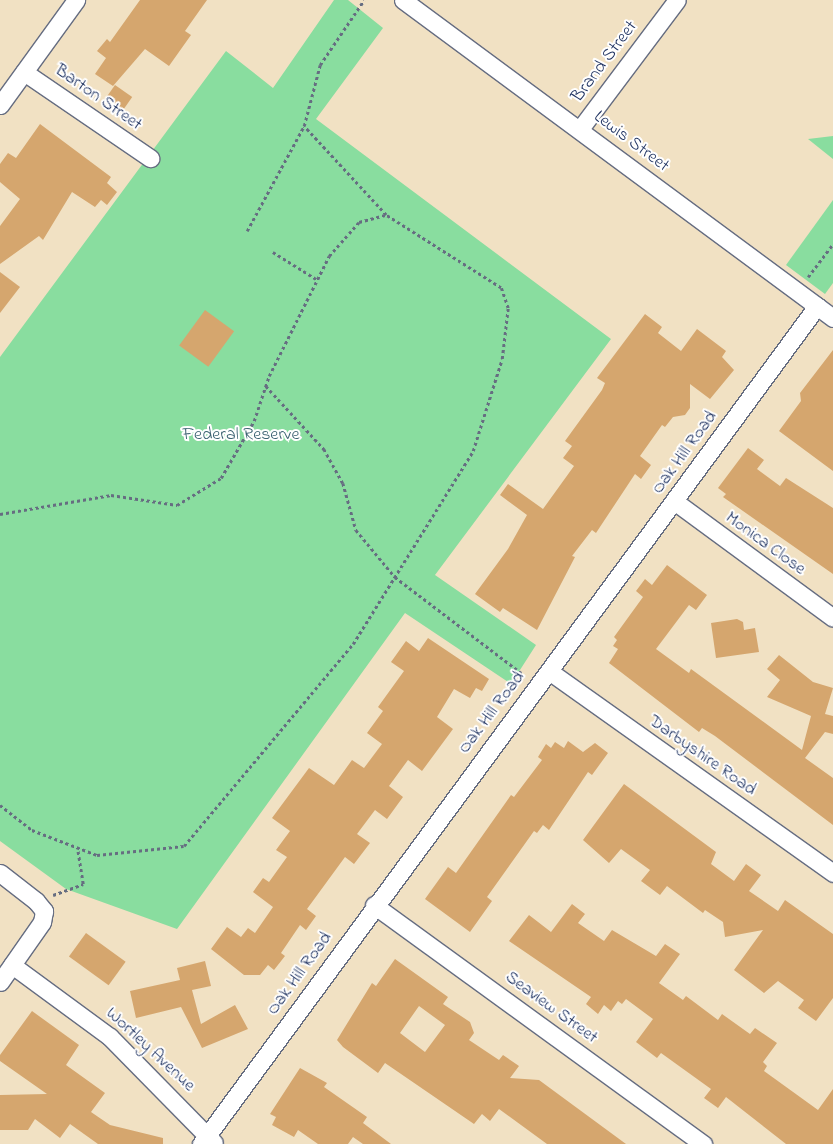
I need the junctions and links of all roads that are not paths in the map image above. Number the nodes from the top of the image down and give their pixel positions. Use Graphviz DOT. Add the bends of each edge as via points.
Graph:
graph roads {
  1 [pos="76,0"];
  2 [pos="404,0"];
  3 [pos="677,0"];
  4 [pos="24,72"];
  5 [pos="0,105"];
  6 [pos="580,129"];
  7 [pos="150,158"];
  8 [pos="817,306"];
  9 [pos="833,318"];
  10 [pos="674,501"];
  11 [pos="833,618"];
  12 [pos="549,671"];
  13 [pos="0,873"];
  14 [pos="833,873"];
  15 [pos="374,905"];
  16 [pos="12,965"];
  17 [pos="0,982"];
  18 [pos="207,1141"];
  19 [pos="703,1144"];
  1 -- 4 [label="street"];
  2 -- 6 [label="street, Lewis Street"];
  3 -- 6 [label="street, Brand Street"];
  4 -- 5 [label="street"];
  4 -- 7 [label="street, Barton Street"];
  6 -- 8 [label="street, Lewis Street"];
  8 -- 9 [label="street, Lewis Street"];
  8 -- 10 [label="street, Oak Hill Road"];
  10 -- 11 [label="street, Monica Close"];
  10 -- 12 [label="street, Oak Hill Road"];
  12 -- 14 [label="street, Darbyshire Road"];
  12 -- 15 [label="street, Oak Hill Road"];
  13 -- 16 [label="street" via="36,901 44,912 42,922"];
  15 -- 18 [label="street, Oak Hill Road"];
  15 -- 19 [label="street, Seaview Street"];
  16 -- 17 [label="street"];
  16 -- 18 [label="street, Wortley Avenue" via="110,1036"];
}
